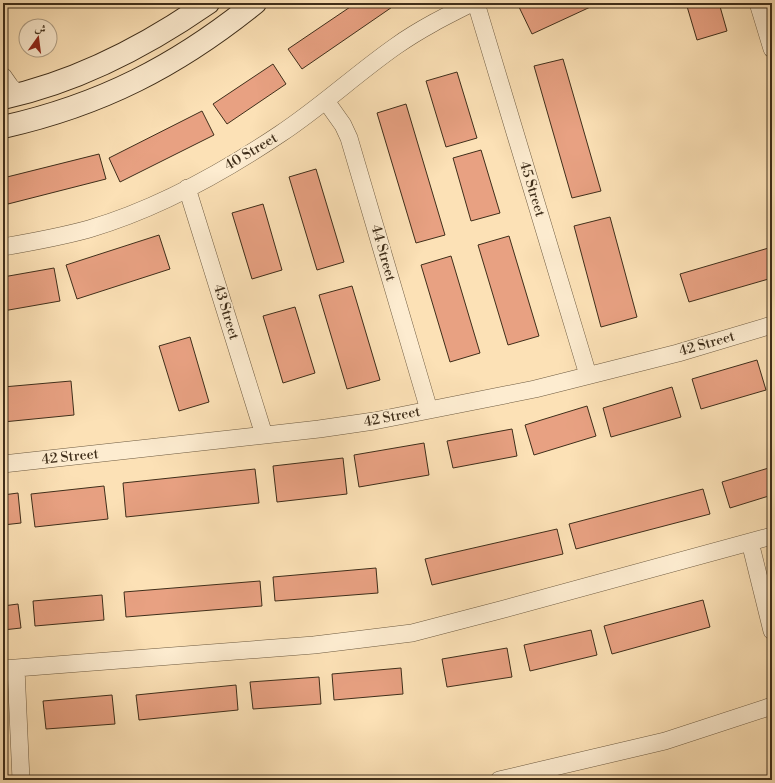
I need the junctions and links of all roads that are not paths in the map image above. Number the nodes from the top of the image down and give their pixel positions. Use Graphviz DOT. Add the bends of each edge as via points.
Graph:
graph roads {
  1 [pos="208,3"];
  2 [pos="255,3"];
  3 [pos="472,3"];
  4 [pos="476,3"];
  5 [pos="758,3"];
  6 [pos="772,49"];
  7 [pos="3,76"];
  8 [pos="11,97"];
  9 [pos="326,101"];
  10 [pos="3,127"];
  11 [pos="188,188"];
  12 [pos="3,246"];
  13 [pos="772,325"];
  14 [pos="588,375"];
  15 [pos="429,410"];
  16 [pos="264,435"];
  17 [pos="3,464"];
  18 [pos="772,536"];
  19 [pos="750,542"];
  20 [pos="772,631"];
  21 [pos="9,669"];
  22 [pos="772,706"];
  23 [pos="21,780"];
  24 [pos="499,780"];
  1 -- 8 [label="street" via="101,65 63,81"];
  2 -- 10 [label="street" via="181,57 127,86 44,117"];
  3 -- 9 [label="street, 40 Street" via="397,45"];
  4 -- 14 [label="street, 45 Street"];
  5 -- 6 [label="street"];
  7 -- 8 [label="street" via="10,86"];
  9 -- 11 [label="street, 40 Street" via="281,133"];
  9 -- 15 [label="street, 44 Street" via="343,125 351,144"];
  11 -- 12 [label="street, 40 Street" via="140,211 90,228 39,241"];
  11 -- 16 [label="street, 43 Street"];
  13 -- 14 [label="street, 42 Street" via="678,353"];
  14 -- 15 [label="street, 42 Street" via="521,392"];
  15 -- 16 [label="street, 42 Street" via="319,430"];
  16 -- 17 [label="street, 42 Street"];
  18 -- 19 [label="street"];
  19 -- 20 [label="street"];
  19 -- 21 [label="street" via="412,633 314,645"];
  21 -- 23 [label="street"];
  22 -- 24 [label="street" via="665,741"];
}
